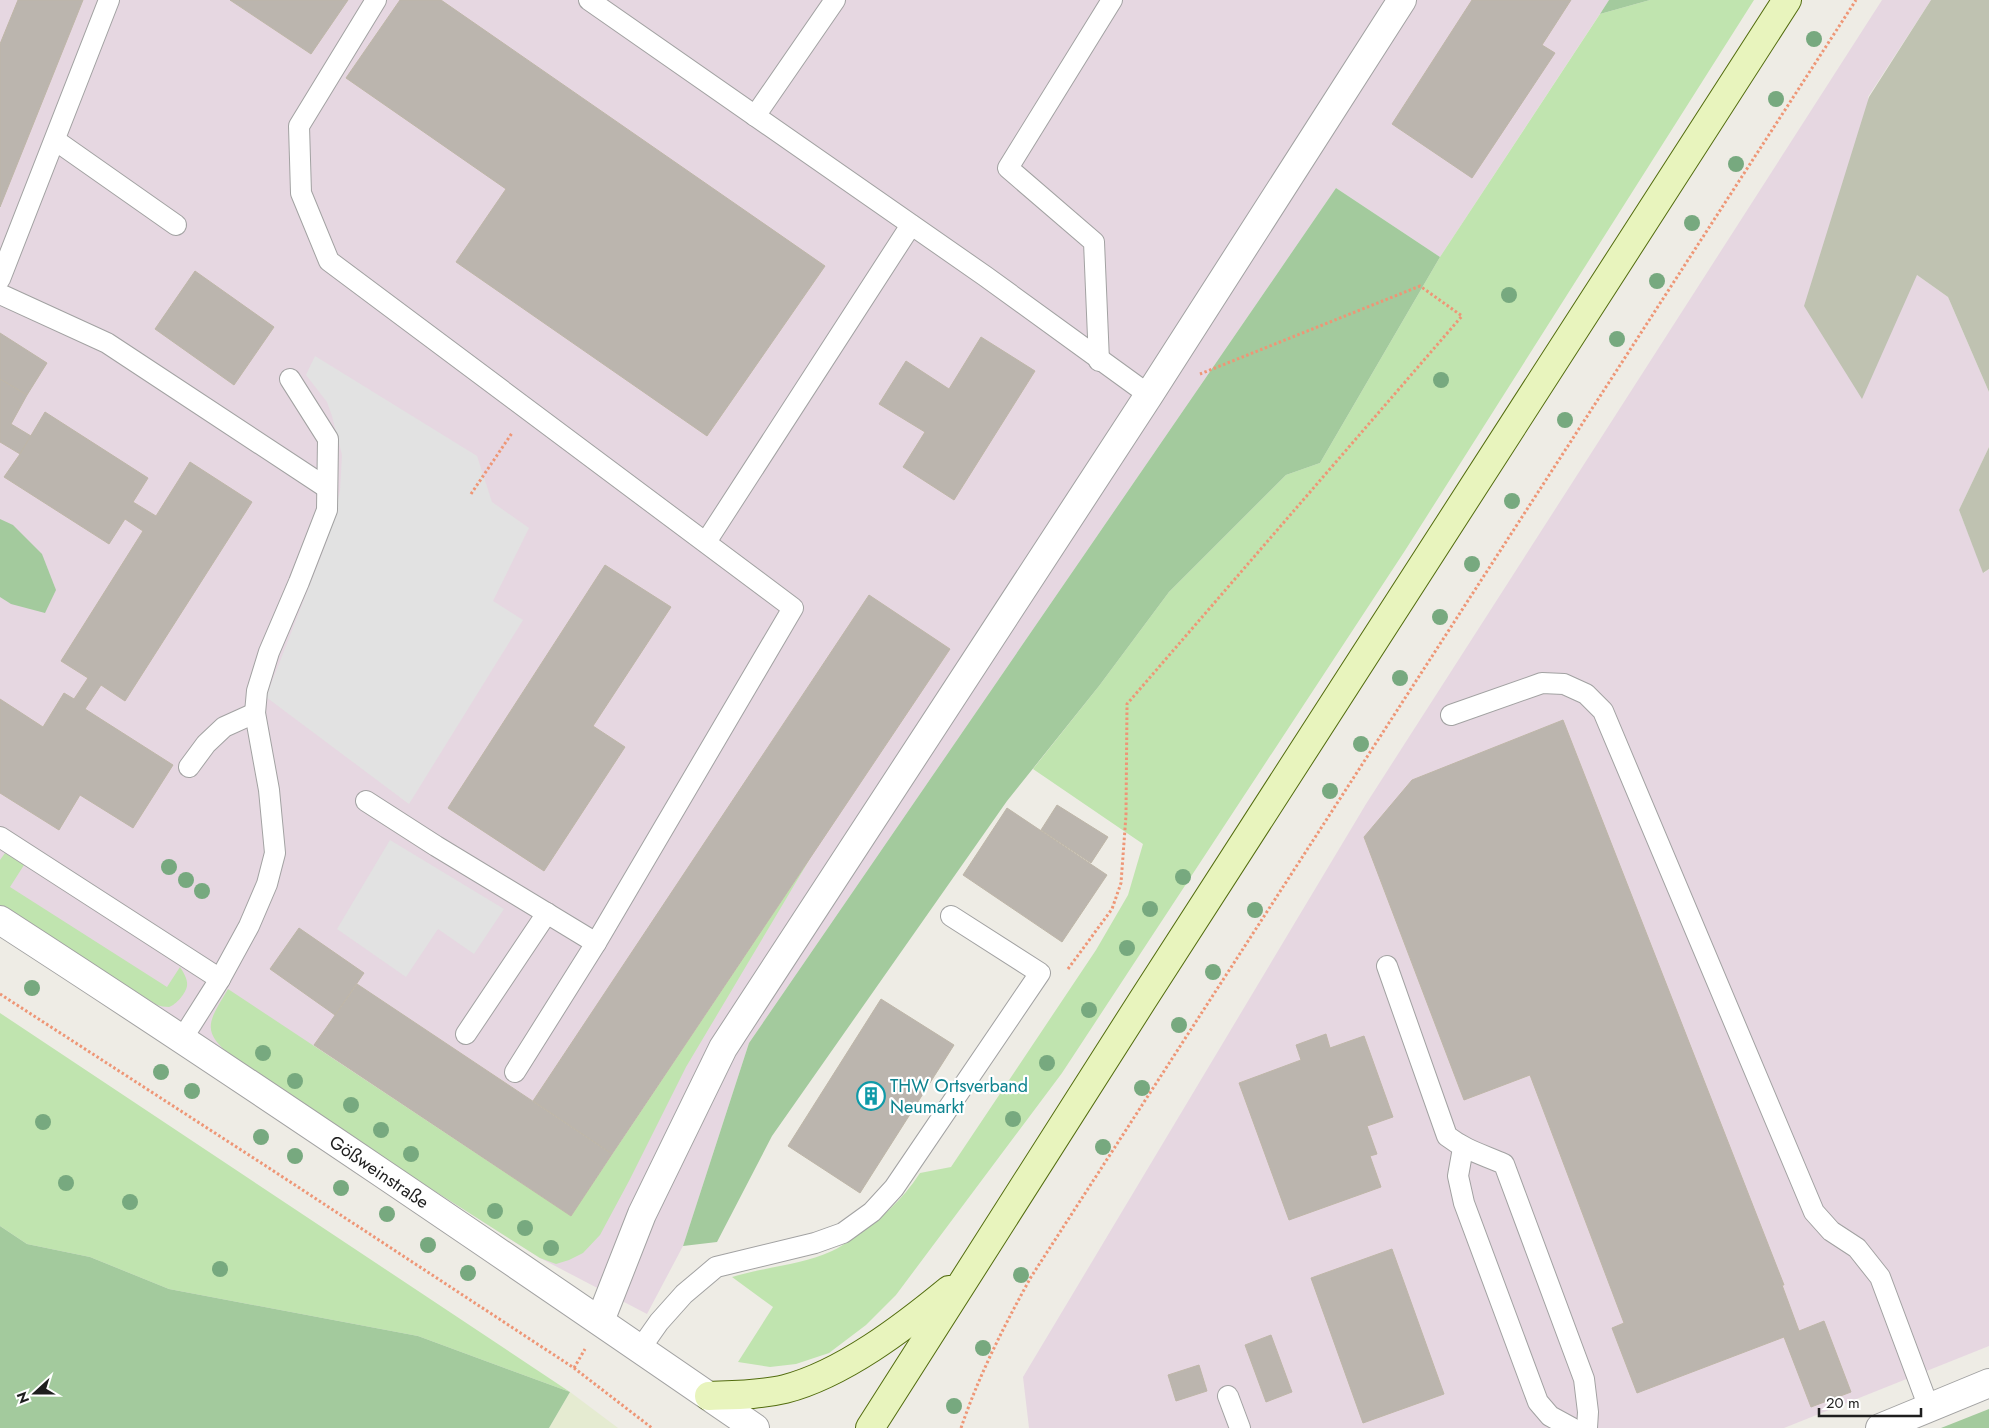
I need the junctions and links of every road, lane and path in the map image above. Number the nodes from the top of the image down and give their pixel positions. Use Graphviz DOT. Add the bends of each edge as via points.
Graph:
graph roads {
  1 [pos="109,0"];
  2 [pos="376,0"];
  3 [pos="589,0"];
  4 [pos="835,0"];
  5 [pos="1112,0"];
  6 [pos="1402,0"];
  7 [pos="1787,0"];
  8 [pos="1856,0"];
  9 [pos="755,116"];
  10 [pos="55,140"];
  11 [pos="911,224"];
  12 [pos="176,225"];
  13 [pos="0,280"];
  14 [pos="0,294"];
  15 [pos="1099,360"];
  16 [pos="1194,377"];
  17 [pos="290,379"];
  18 [pos="1149,395"];
  19 [pos="528,410"];
  20 [pos="327,488"];
  21 [pos="471,494"];
  22 [pos="706,542"];
  23 [pos="255,713"];
  24 [pos="1451,715"];
  25 [pos="189,767"];
  26 [pos="366,801"];
  27 [pos="0,837"];
  28 [pos="547,913"];
  29 [pos="951,916"];
  30 [pos="0,920"];
  31 [pos="596,943"];
  32 [pos="1387,966"];
  33 [pos="1040,972"];
  34 [pos="220,979"];
  35 [pos="0,994"];
  36 [pos="466,1034"];
  37 [pos="182,1038"];
  38 [pos="515,1072"];
  39 [pos="1463,1148"];
  40 [pos="968,1274"];
  41 [pos="600,1321"];
  42 [pos="640,1349"];
  43 [pos="1989,1383"];
  44 [pos="709,1396"];
  45 [pos="1228,1396"];
  46 [pos="1929,1408"];
  47 [pos="652,1428"];
  48 [pos="755,1428"];
  49 [pos="870,1428"];
  50 [pos="961,1428"];
  51 [pos="1240,1428"];
  52 [pos="1572,1428"];
  53 [pos="1587,1428"];
  54 [pos="1880,1428"];
  1 -- 10 [label="lane"];
  2 -- 19 [label="lane" via="299,126 301,193 329,261"];
  3 -- 9 [label="lane"];
  4 -- 9 [label="lane"];
  5 -- 15 [label="lane" via="1008,168 1094,242"];
  6 -- 18 [label="street"];
  7 -- 40 [label="main road"];
  8 -- 50 [label="path" via="1031,1277 976,1386"];
  9 -- 11 [label="lane"];
  10 -- 12 [label="lane"];
  10 -- 13 [label="lane"];
  11 -- 15 [label="lane"];
  11 -- 22 [label="lane"];
  14 -- 20 [label="lane" via="107,343"];
  15 -- 18 [label="lane"];
  16 -- 33 [label="path" via="1420,286 1462,316 1127,704 1126,815 1121,883 1112,910 1066,972"];
  17 -- 20 [label="lane" via="328,440"];
  18 -- 41 [label="street" via="723,1048 642,1214"];
  19 -- 21 [label="path"];
  19 -- 22 [label="lane"];
  20 -- 23 [label="lane" via="327,510 269,652 257,691"];
  22 -- 31 [label="lane" via="793,608"];
  23 -- 25 [label="lane" via="224,727"];
  23 -- 34 [label="lane" via="269,790 275,852 267,884 249,926"];
  24 -- 46 [label="lane" via="1542,683 1564,684 1586,694 1603,711 1814,1212 1830,1231 1857,1248 1880,1277"];
  26 -- 28 [label="lane"];
  27 -- 34 [label="lane"];
  28 -- 31 [label="lane"];
  28 -- 36 [label="lane"];
  29 -- 33 [label="lane"];
  30 -- 37 [label="street, Gößweinstraße"];
  31 -- 38 [label="lane"];
  32 -- 39 [label="lane" via="1447,1136"];
  33 -- 42 [label="lane" via="894,1188 872,1212 843,1233 815,1243 716,1267 684,1294"];
  34 -- 37 [label="lane"];
  35 -- 47 [label="path" via="574,1368"];
  37 -- 41 [label="street, Gößweinstraße"];
  39 -- 52 [label="lane" via="1458,1176 1464,1203 1538,1402 1550,1416"];
  39 -- 53 [label="lane" via="1504,1164 1584,1379"];
  40 -- 44 [label="main road" via="884,1340 816,1378 758,1394"];
  40 -- 49 [label="main road"];
  41 -- 42 [label="street, Gößweinstraße"];
  42 -- 44 [label="street, Gößweinstraße"];
  43 -- 46 [label="street"];
  44 -- 48 [label="street, Gößweinstraße"];
  45 -- 51 [label="lane"];
  46 -- 54 [label="street"];
}
